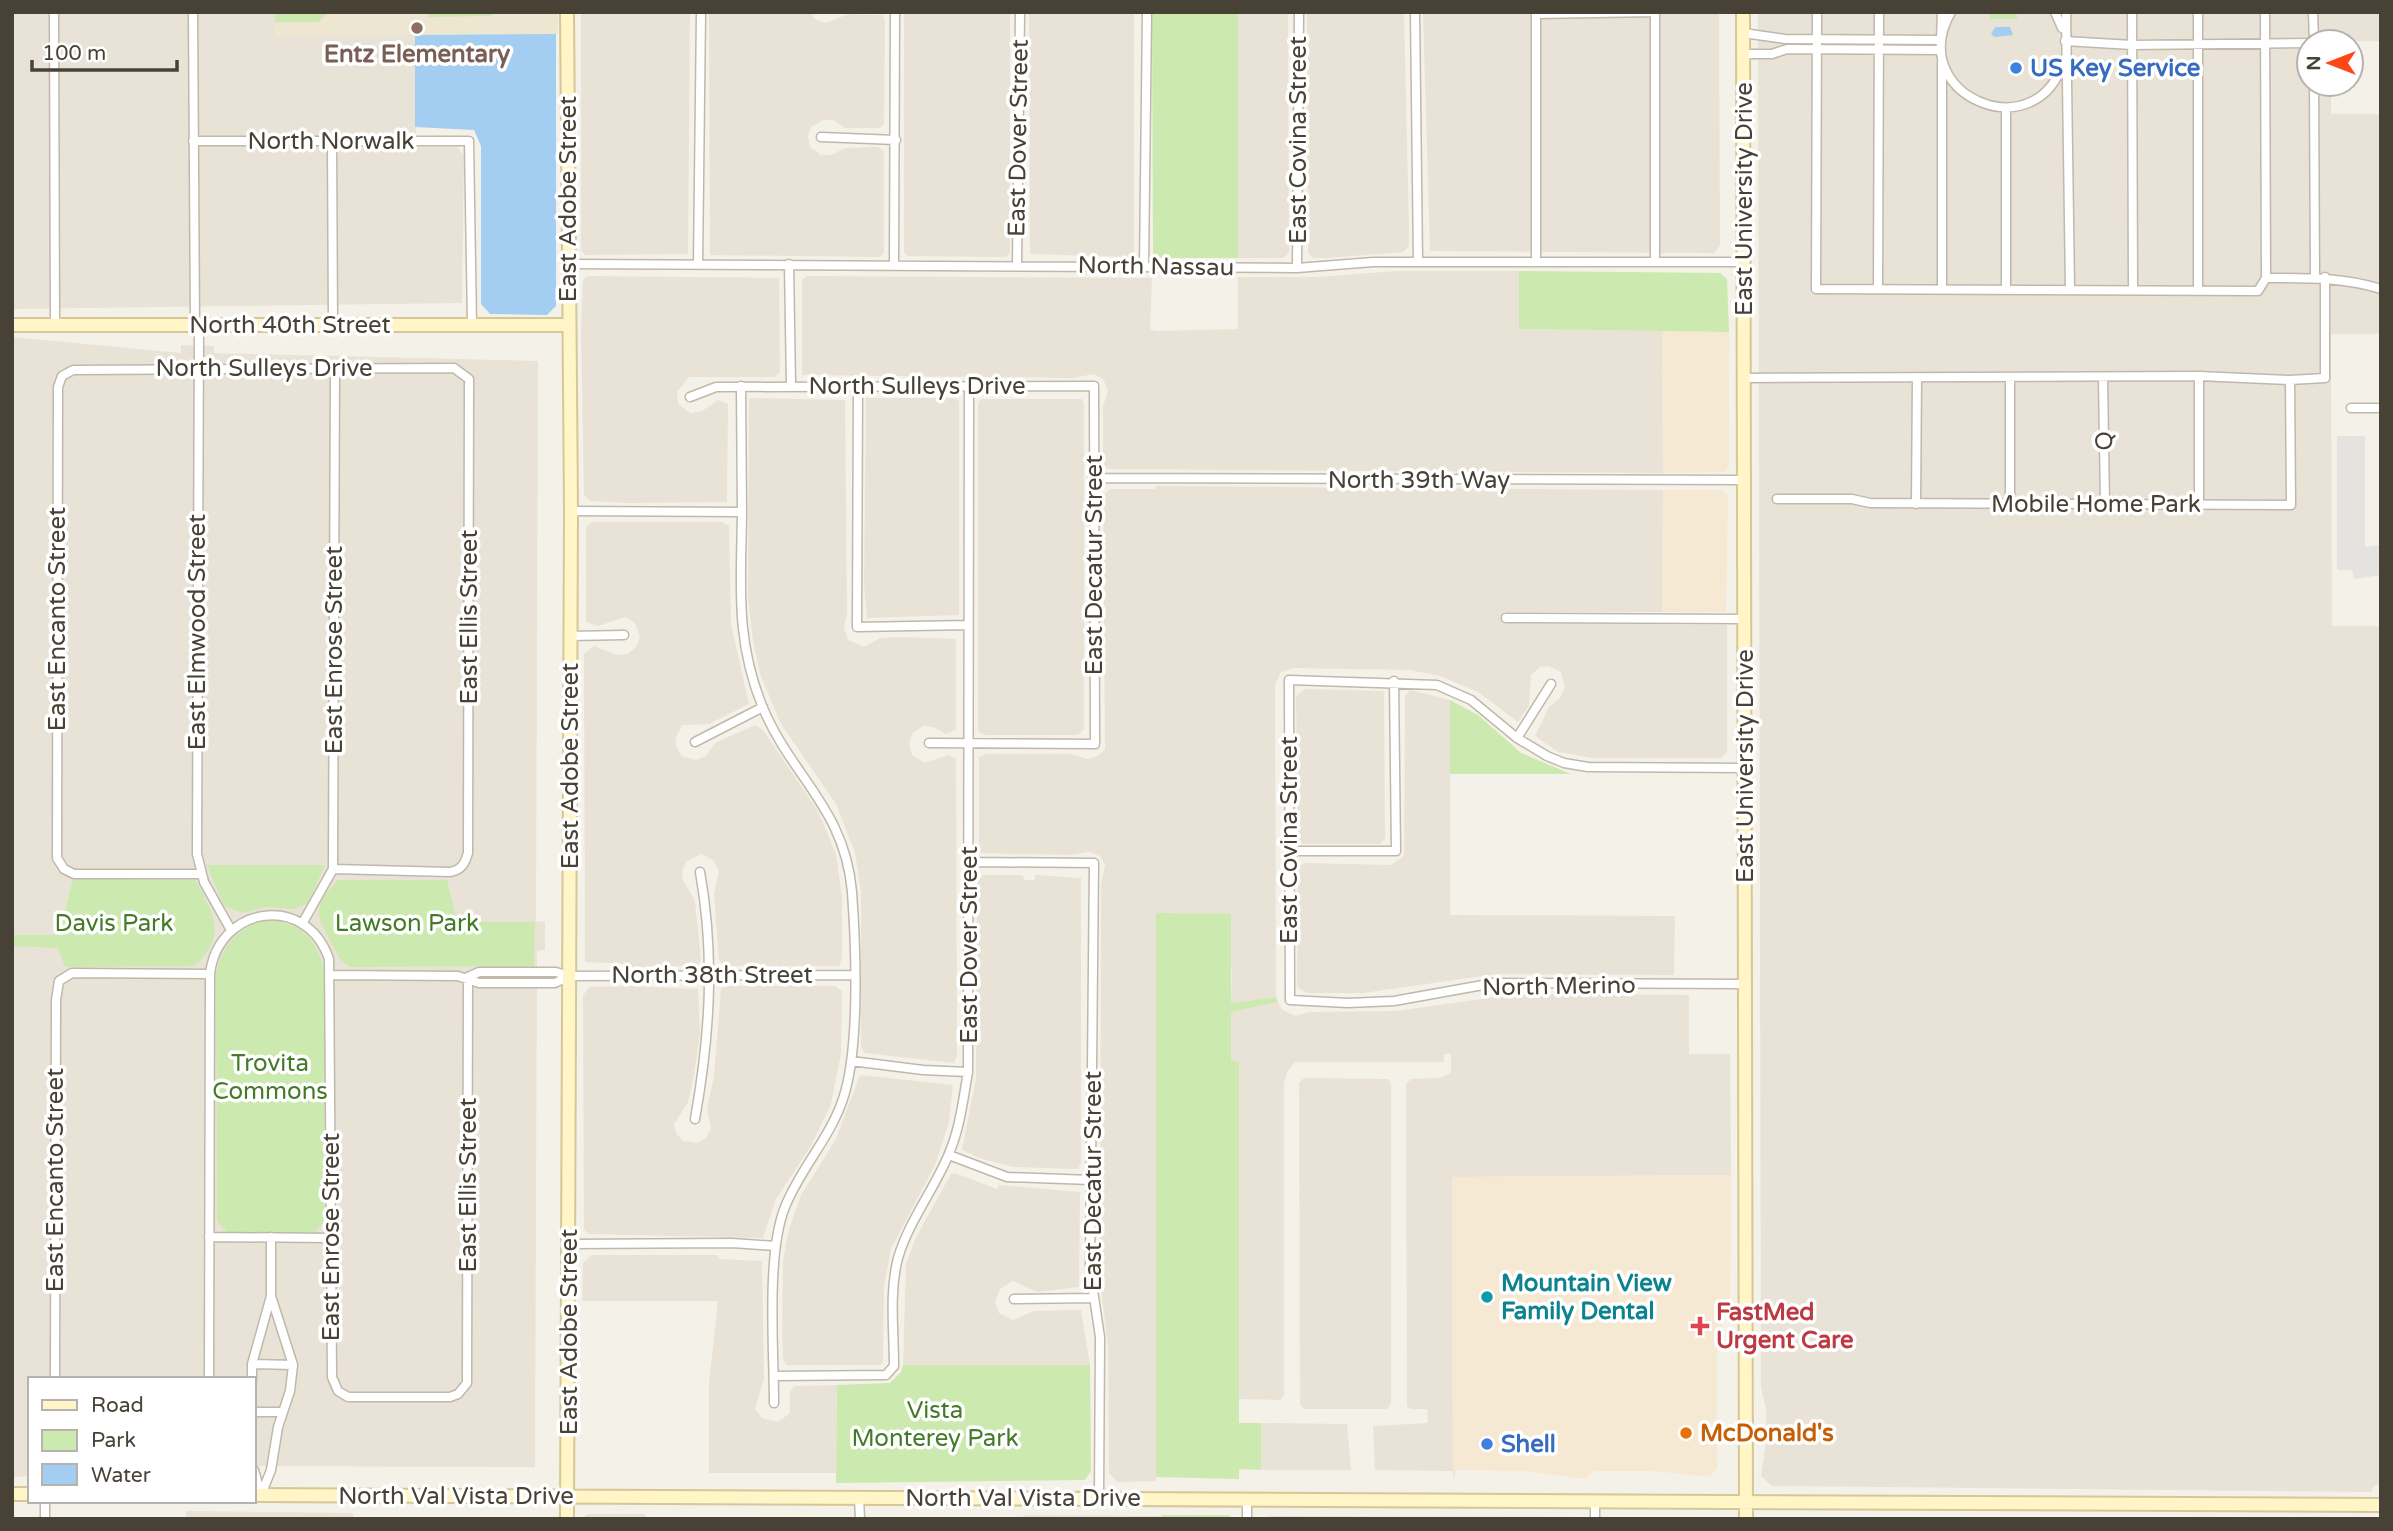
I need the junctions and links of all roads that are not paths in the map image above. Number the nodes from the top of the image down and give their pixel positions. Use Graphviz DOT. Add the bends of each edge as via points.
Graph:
graph roads {
  1 [pos="54,12"];
  2 [pos="193,12"];
  3 [pos="567,12"];
  4 [pos="701,12"];
  5 [pos="895,12"];
  6 [pos="1020,12"];
  7 [pos="1147,12"];
  8 [pos="1299,12"];
  9 [pos="1415,12"];
  10 [pos="1655,12"];
  11 [pos="1743,12"];
  12 [pos="1818,12"];
  13 [pos="1880,12"];
  14 [pos="1942,12"];
  15 [pos="1951,12"];
  16 [pos="2055,12"];
  17 [pos="2066,12"];
  18 [pos="2132,12"];
  19 [pos="2198,12"];
  20 [pos="2265,12"];
  21 [pos="1536,13"];
  22 [pos="1743,33"];
  23 [pos="1880,39"];
  24 [pos="1941,40"];
  25 [pos="2065,41"];
  26 [pos="2295,43"];
  27 [pos="1818,44"];
  28 [pos="2198,44"];
  29 [pos="2265,44"];
  30 [pos="2132,46"];
  31 [pos="1880,49"];
  32 [pos="1941,50"];
  33 [pos="1743,54"];
  34 [pos="1942,60"];
  35 [pos="2314,98"];
  36 [pos="2006,108"];
  37 [pos="821,137"];
  38 [pos="896,140"];
  39 [pos="193,141"];
  40 [pos="332,142"];
  41 [pos="1656,261"];
  42 [pos="1418,262"];
  43 [pos="1536,262"];
  44 [pos="1744,262"];
  45 [pos="568,264"];
  46 [pos="698,264"];
  47 [pos="789,264"];
  48 [pos="1017,264"];
  49 [pos="894,265"];
  50 [pos="1144,267"];
  51 [pos="1297,268"];
  52 [pos="2325,277"];
  53 [pos="2266,278"];
  54 [pos="2315,278"];
  55 [pos="1878,287"];
  56 [pos="1942,287"];
  57 [pos="2006,288"];
  58 [pos="2070,289"];
  59 [pos="2381,289"];
  60 [pos="2133,290"];
  61 [pos="2198,290"];
  62 [pos="12,325"];
  63 [pos="54,325"];
  64 [pos="197,325"];
  65 [pos="333,325"];
  66 [pos="472,325"];
  67 [pos="569,325"];
  68 [pos="335,368"];
  69 [pos="198,369"];
  70 [pos="464,372"];
  71 [pos="64,373"];
  72 [pos="2199,376"];
  73 [pos="1744,377"];
  74 [pos="1917,377"];
  75 [pos="2010,377"];
  76 [pos="2103,378"];
  77 [pos="2290,380"];
  78 [pos="858,385"];
  79 [pos="969,385"];
  80 [pos="741,386"];
  81 [pos="791,386"];
  82 [pos="1094,386"];
  83 [pos="690,397"];
  84 [pos="2351,408"];
  85 [pos="2381,408"];
  86 [pos="1093,478"];
  87 [pos="1744,480"];
  88 [pos="1777,499"];
  89 [pos="2199,503"];
  90 [pos="1916,504"];
  91 [pos="2010,505"];
  92 [pos="2105,505"];
  93 [pos="571,511"];
  94 [pos="742,512"];
  95 [pos="1506,618"];
  96 [pos="1745,619"];
  97 [pos="968,625"];
  98 [pos="624,635"];
  99 [pos="570,636"];
  100 [pos="1394,681"];
  101 [pos="1551,684"];
  102 [pos="763,707"];
  103 [pos="1517,738"];
  104 [pos="695,742"];
  105 [pos="929,743"];
  106 [pos="968,743"];
  107 [pos="1745,768"];
  108 [pos="1290,851"];
  109 [pos="970,862"];
  110 [pos="333,869"];
  111 [pos="700,872"];
  112 [pos="201,874"];
  113 [pos="302,923"];
  114 [pos="230,930"];
  115 [pos="512,972"];
  116 [pos="210,974"];
  117 [pos="331,975"];
  118 [pos="710,975"];
  119 [pos="854,975"];
  120 [pos="569,976"];
  121 [pos="468,977"];
  122 [pos="512,983"];
  123 [pos="1745,984"];
  124 [pos="1290,1000"];
  125 [pos="851,1061"];
  126 [pos="968,1072"];
  127 [pos="695,1119"];
  128 [pos="949,1155"];
  129 [pos="1091,1180"];
  130 [pos="209,1237"];
  131 [pos="271,1237"];
  132 [pos="331,1238"];
  133 [pos="570,1244"];
  134 [pos="775,1246"];
  135 [pos="271,1296"];
  136 [pos="1092,1298"];
  137 [pos="1014,1299"];
  138 [pos="252,1364"];
  139 [pos="293,1365"];
  140 [pos="774,1376"];
  141 [pos="55,1377"];
  142 [pos="209,1377"];
  143 [pos="252,1377"];
  144 [pos="338,1391"];
  145 [pos="774,1402"];
  146 [pos="256,1412"];
  147 [pos="283,1412"];
  148 [pos="257,1495"];
  149 [pos="567,1496"];
  150 [pos="859,1498"];
  151 [pos="1099,1498"];
  152 [pos="1247,1499"];
  153 [pos="1595,1500"];
  154 [pos="1746,1501"];
  155 [pos="2381,1506"];
  156 [pos="566,1519"];
  157 [pos="860,1519"];
  158 [pos="1247,1519"];
  159 [pos="1595,1519"];
  160 [pos="1746,1519"];
  1 -- 63 [label="street"];
  2 -- 39 [label="street, East Elmwood Street"];
  3 -- 45 [label="main road, East Adobe Street"];
  4 -- 46 [label="street"];
  5 -- 38 [label="street"];
  6 -- 48 [label="street, East Dover Street"];
  7 -- 50 [label="street"];
  8 -- 51 [label="street, East Covina Street"];
  9 -- 42 [label="street"];
  10 -- 21 [label="street"];
  10 -- 41 [label="street"];
  11 -- 22 [label="main road, East University Drive"];
  12 -- 27 [label="street"];
  13 -- 23 [label="street"];
  14 -- 24 [label="street"];
  15 -- 24 [label="street"];
  16 -- 25 [label="street"];
  17 -- 25 [label="street"];
  18 -- 30 [label="street"];
  19 -- 28 [label="street"];
  20 -- 29 [label="street"];
  21 -- 43 [label="street"];
  22 -- 27 [label="street"];
  22 -- 33 [label="main road, East University Drive"];
  23 -- 24 [label="street"];
  23 -- 27 [label="street"];
  23 -- 31 [label="street"];
  24 -- 32 [label="street"];
  25 -- 30 [label="street"];
  25 -- 36 [label="street" via="2064,61 2049,87 2025,104"];
  25 -- 58 [label="street"];
  26 -- 29 [label="street"];
  27 -- 31 [label="street"];
  27 -- 33 [label="street" via="1772,54"];
  27 -- 55 [label="street" via="1816,289"];
  28 -- 29 [label="street"];
  28 -- 30 [label="street"];
  28 -- 61 [label="street"];
  29 -- 53 [label="street"];
  30 -- 60 [label="street"];
  31 -- 32 [label="street"];
  31 -- 55 [label="street"];
  32 -- 34 [label="street"];
  33 -- 44 [label="main road, East University Drive"];
  34 -- 36 [label="street" via="1951,80 1966,96"];
  34 -- 56 [label="street"];
  35 -- 54 [label="street"];
  36 -- 57 [label="street"];
  37 -- 38 [label="street"];
  38 -- 49 [label="street"];
  39 -- 40 [label="street, North Norwalk"];
  39 -- 64 [label="street, East Elmwood Street"];
  40 -- 65 [label="street"];
  40 -- 66 [label="street, North Norwalk" via="469,141"];
  41 -- 43 [label="street, North Nassau"];
  41 -- 44 [label="street, North Nassau"];
  42 -- 43 [label="street, North Nassau"];
  42 -- 51 [label="street, North Nassau"];
  44 -- 73 [label="main road, East University Drive"];
  45 -- 46 [label="street, North Nassau"];
  45 -- 67 [label="main road, East Adobe Street"];
  46 -- 47 [label="street, North Nassau"];
  47 -- 49 [label="street, North Nassau"];
  47 -- 81 [label="street"];
  48 -- 49 [label="street, North Nassau"];
  48 -- 50 [label="street, North Nassau"];
  50 -- 51 [label="street, North Nassau"];
  52 -- 54 [label="street"];
  52 -- 59 [label="street"];
  52 -- 77 [label="street" via="2325,378"];
  53 -- 54 [label="street"];
  53 -- 61 [label="street" via="2258,291"];
  55 -- 56 [label="street"];
  56 -- 57 [label="street"];
  57 -- 58 [label="street"];
  58 -- 60 [label="street"];
  60 -- 61 [label="street"];
  62 -- 63 [label="main road, North 40th Street"];
  63 -- 64 [label="main road, North 40th Street"];
  64 -- 65 [label="main road, North 40th Street"];
  64 -- 69 [label="street, East Elmwood Street"];
  65 -- 66 [label="main road, North 40th Street"];
  66 -- 67 [label="main road, North 40th Street"];
  67 -- 93 [label="main road, East Adobe Street"];
  68 -- 69 [label="street, North Sulleys Drive"];
  68 -- 70 [label="street, North Sulleys Drive" via="454,368"];
  68 -- 110 [label="street, East Enrose Street"];
  69 -- 71 [label="street, North Sulleys Drive" via="76,369"];
  69 -- 112 [label="street, East Elmwood Street" via="197,845"];
  70 -- 110 [label="street, East Ellis Street" via="469,379 468,853 458,871"];
  71 -- 112 [label="street, East Encanto Street" via="58,387 57,853 61,866 74,874"];
  72 -- 76 [label="street"];
  72 -- 77 [label="street"];
  72 -- 89 [label="street"];
  73 -- 74 [label="street"];
  73 -- 87 [label="main road, East University Drive"];
  74 -- 75 [label="street"];
  74 -- 90 [label="street"];
  75 -- 76 [label="street"];
  75 -- 91 [label="street"];
  76 -- 92 [label="street, Q"];
  77 -- 89 [label="street, Mobile Home Park" via="2291,505"];
  78 -- 79 [label="street, North Sulleys Drive"];
  78 -- 81 [label="street, North Sulleys Drive"];
  78 -- 97 [label="street" via="857,627"];
  79 -- 82 [label="street, North Sulleys Drive"];
  79 -- 97 [label="street, East Dover Street"];
  80 -- 81 [label="street, North Sulleys Drive"];
  80 -- 83 [label="street, North Sulleys Drive" via="716,387"];
  80 -- 94 [label="street"];
  82 -- 86 [label="street, East Decatur Street"];
  84 -- 85 [label="street"];
  86 -- 87 [label="street, North 39th Way"];
  86 -- 106 [label="street, East Decatur Street" via="1095,744"];
  87 -- 96 [label="main road, East University Drive"];
  88 -- 90 [label="street, Mobile Home Park"];
  89 -- 92 [label="street, Mobile Home Park"];
  90 -- 91 [label="street, Mobile Home Park"];
  91 -- 92 [label="street, Mobile Home Park"];
  93 -- 94 [label="street"];
  93 -- 99 [label="main road, East Adobe Street"];
  94 -- 102 [label="street" via="740,626"];
  95 -- 96 [label="street"];
  96 -- 107 [label="main road, East University Drive"];
  97 -- 106 [label="street, East Dover Street"];
  98 -- 99 [label="street"];
  99 -- 120 [label="main road, East Adobe Street"];
  100 -- 103 [label="street" via="1437,685 1471,700"];
  100 -- 108 [label="street, East Covina Street" via="1289,680"];
  100 -- 108 [label="street" via="1396,851"];
  101 -- 103 [label="street"];
  102 -- 104 [label="street"];
  102 -- 119 [label="street" via="842,841 852,892"];
  103 -- 107 [label="street" via="1563,763 1588,767"];
  105 -- 106 [label="street"];
  106 -- 109 [label="street, East Dover Street"];
  107 -- 123 [label="main road, East University Drive"];
  108 -- 124 [label="street, East Covina Street"];
  109 -- 126 [label="street, East Dover Street"];
  109 -- 129 [label="street, East Decatur Street" via="1094,863"];
  110 -- 113 [label="street, East Enrose Street"];
  111 -- 118 [label="street"];
  112 -- 114 [label="street, East Elmwood Street"];
  113 -- 114 [label="street" via="272,915 246,920"];
  113 -- 117 [label="street, East Enrose Street" via="321,941"];
  114 -- 116 [label="street" via="217,948"];
  115 -- 120 [label="street, North 38th Street"];
  115 -- 121 [label="street, North 38th Street" via="479,972"];
  115 -- 122 [label="street"];
  116 -- 130 [label="street"];
  116 -- 141 [label="street, East Encanto Street" via="72,973 59,981"];
  117 -- 121 [label="street, North 38th Street"];
  117 -- 132 [label="street, East Enrose Street"];
  118 -- 119 [label="street, North 38th Street"];
  118 -- 120 [label="street, North 38th Street"];
  118 -- 127 [label="street" via="708,1048"];
  119 -- 125 [label="street"];
  120 -- 122 [label="street, North 38th Street" via="555,983"];
  120 -- 133 [label="main road, East Adobe Street"];
  121 -- 122 [label="street, North 38th Street" via="479,983"];
  121 -- 144 [label="street, East Ellis Street" via="468,1378 462,1390 450,1397 352,1397"];
  123 -- 124 [label="street, North Merino" via="1494,983 1394,1001"];
  123 -- 154 [label="main road, East University Drive"];
  125 -- 126 [label="street"];
  125 -- 134 [label="street" via="843,1099 785,1207"];
  126 -- 128 [label="street, East Dover Street"];
  128 -- 129 [label="street" via="1007,1177"];
  128 -- 140 [label="street, East Dover Street" via="898,1259 894,1366 886,1375"];
  129 -- 136 [label="street, East Decatur Street"];
  130 -- 131 [label="street"];
  130 -- 142 [label="street"];
  131 -- 132 [label="street"];
  131 -- 135 [label="street"];
  132 -- 144 [label="street, East Enrose Street" via="332,1377"];
  133 -- 134 [label="street"];
  133 -- 149 [label="main road, East Adobe Street"];
  134 -- 140 [label="street"];
  135 -- 138 [label="street"];
  135 -- 139 [label="street"];
  136 -- 137 [label="street"];
  136 -- 151 [label="street, East Decatur Street" via="1100,1337"];
  138 -- 139 [label="street"];
  138 -- 143 [label="street"];
  139 -- 147 [label="street"];
  140 -- 145 [label="street"];
  146 -- 147 [label="street"];
  147 -- 148 [label="street" via="271,1470"];
  148 -- 149 [label="main road, North Val Vista Drive"];
  149 -- 150 [label="main road, North Val Vista Drive"];
  149 -- 156 [label="main road, East Adobe Street"];
  150 -- 151 [label="main road, North Val Vista Drive"];
  150 -- 157 [label="street"];
  151 -- 152 [label="main road, North Val Vista Drive"];
  152 -- 153 [label="main road, North Val Vista Drive"];
  152 -- 158 [label="street"];
  153 -- 154 [label="main road, North Val Vista Drive"];
  153 -- 159 [label="street"];
  154 -- 155 [label="main road, North Val Vista Drive"];
  154 -- 160 [label="main road, East University Drive"];
}
